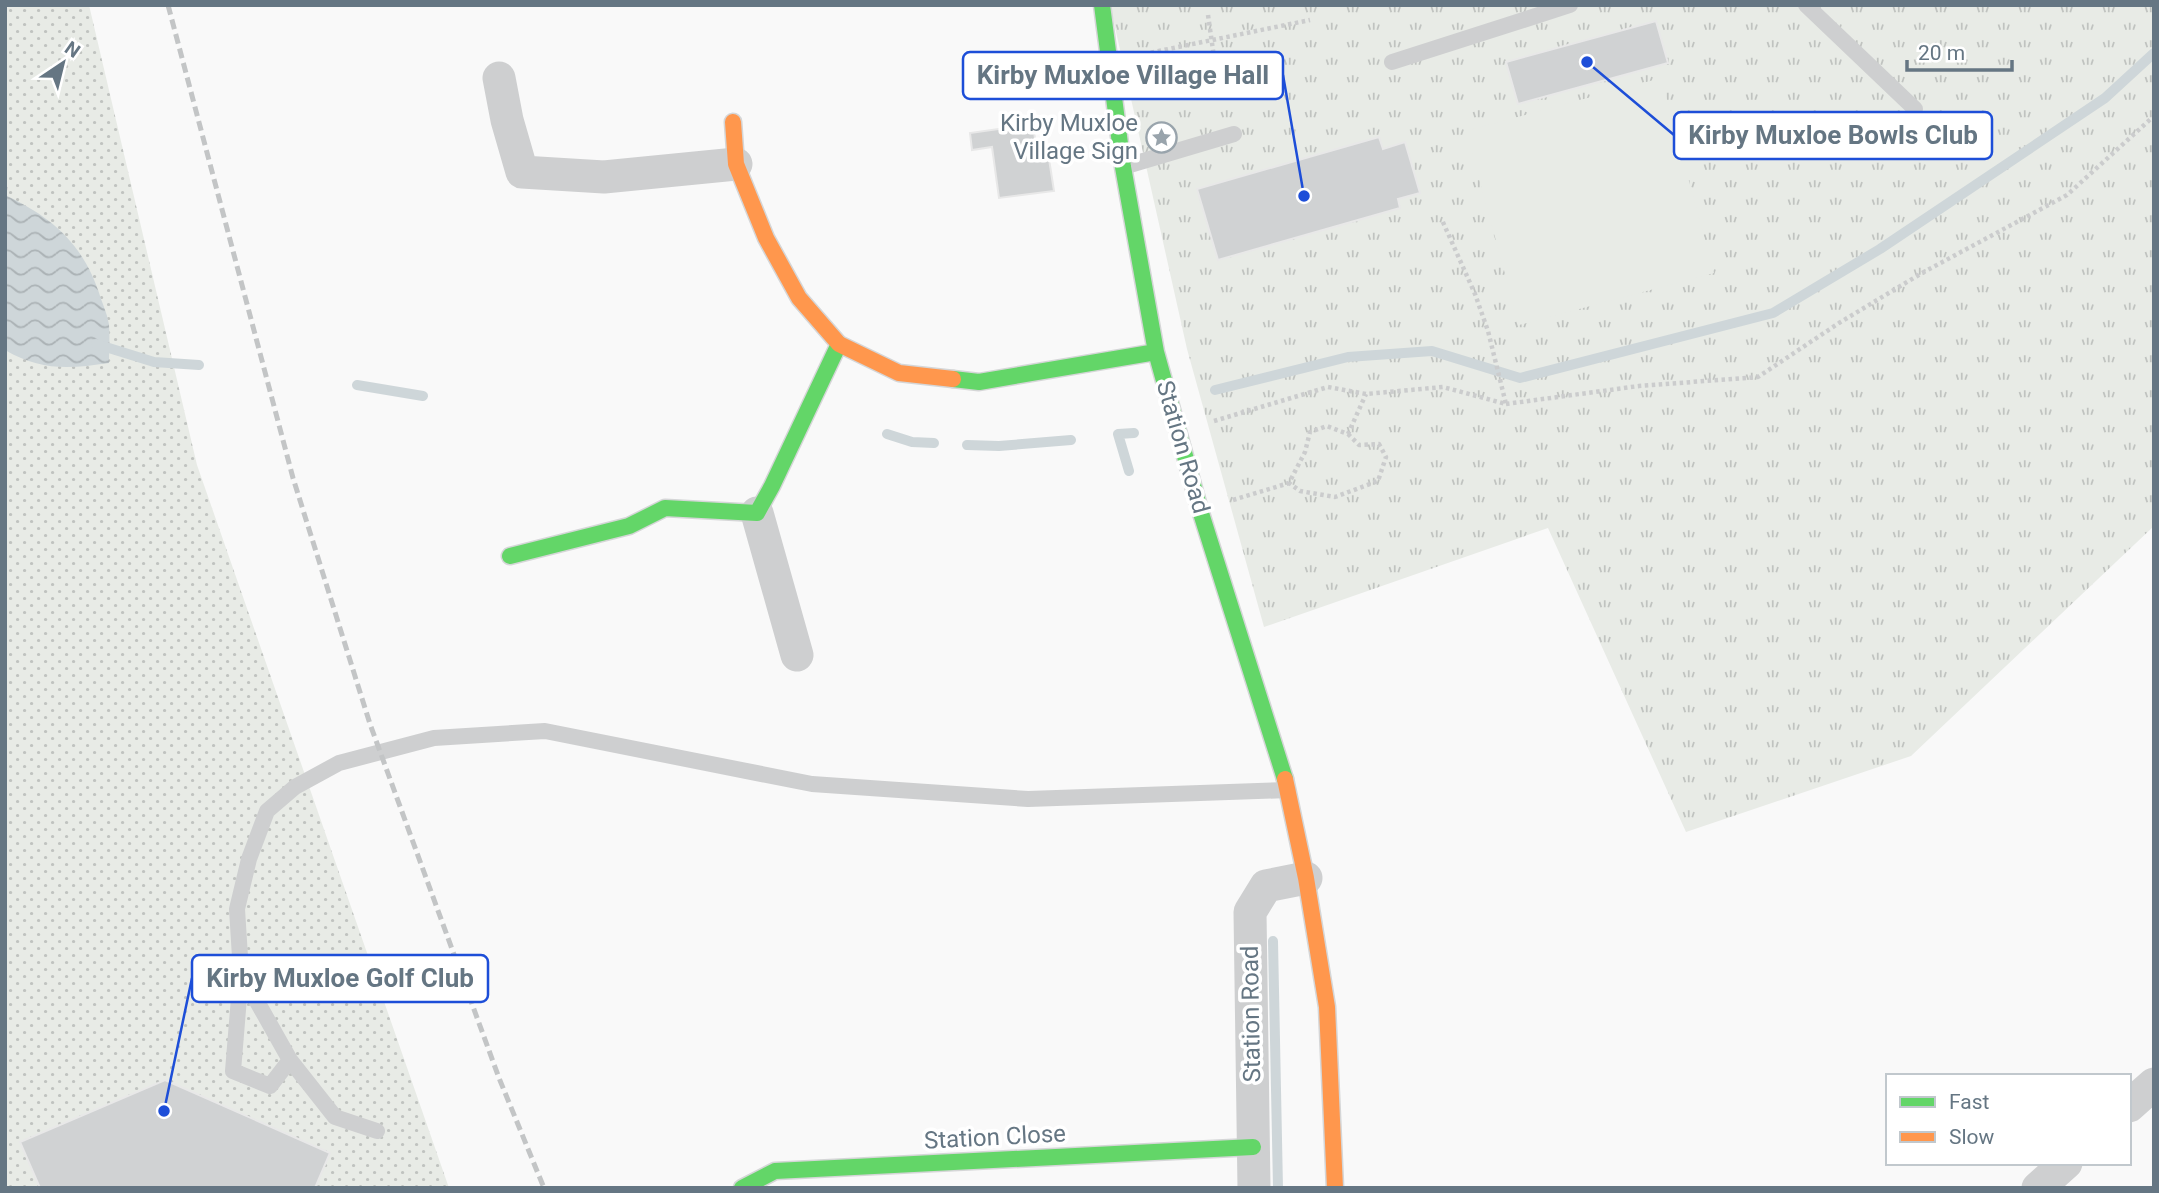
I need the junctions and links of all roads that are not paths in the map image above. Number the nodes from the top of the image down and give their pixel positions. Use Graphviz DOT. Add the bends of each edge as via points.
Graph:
graph roads {
  1 [pos="1102,5"];
  2 [pos="1570,5"];
  3 [pos="1806,5"];
  4 [pos="1392,62"];
  5 [pos="499,78"];
  6 [pos="1915,109"];
  7 [pos="733,122"];
  8 [pos="1234,134"];
  9 [pos="736,164"];
  10 [pos="1123,167"];
  11 [pos="839,344"];
  12 [pos="1156,352"];
  13 [pos="757,513"];
  14 [pos="510,555"];
  15 [pos="797,655"];
  16 [pos="1288,790"];
  17 [pos="1306,878"];
  18 [pos="241,973"];
  19 [pos="290,1060"];
  20 [pos="2154,1084"];
  21 [pos="2131,1104"];
  22 [pos="377,1131"];
  23 [pos="1253,1147"];
  24 [pos="2064,1165"];
  25 [pos="742,1188"];
  26 [pos="1254,1188"];
  27 [pos="1335,1188"];
  28 [pos="2038,1188"];
  1 -- 10 [label="street, Station Road"];
  2 -- 4 [label="lane"];
  3 -- 6 [label="lane"];
  5 -- 9 [label="street" via="522,172 604,177"];
  7 -- 9 [label="street"];
  8 -- 10 [label="lane"];
  9 -- 11 [label="street" via="766,238 799,298"];
  10 -- 12 [label="street, Station Road"];
  11 -- 12 [label="street" via="899,373 979,382"];
  11 -- 13 [label="street"];
  12 -- 16 [label="street, Station Road"];
  13 -- 14 [label="street" via="665,508 629,526"];
  13 -- 15 [label="street"];
  16 -- 17 [label="street, Station Road"];
  16 -- 18 [label="lane" via="1028,799 812,785 545,731 434,738 339,763 295,787 267,811 248,859 237,909"];
  17 -- 23 [label="street, Station Road" via="1266,887 1250,912"];
  17 -- 27 [label="street, Station Road" via="1327,1007"];
  18 -- 19 [label="lane"];
  18 -- 19 [label="lane" via="233,1071 270,1086"];
  19 -- 22 [label="lane" via="335,1117"];
  20 -- 21 [label="street"];
  23 -- 25 [label="street, Station Close" via="775,1171"];
  23 -- 26 [label="street, Station Road"];
  24 -- 28 [label="street"];
}
